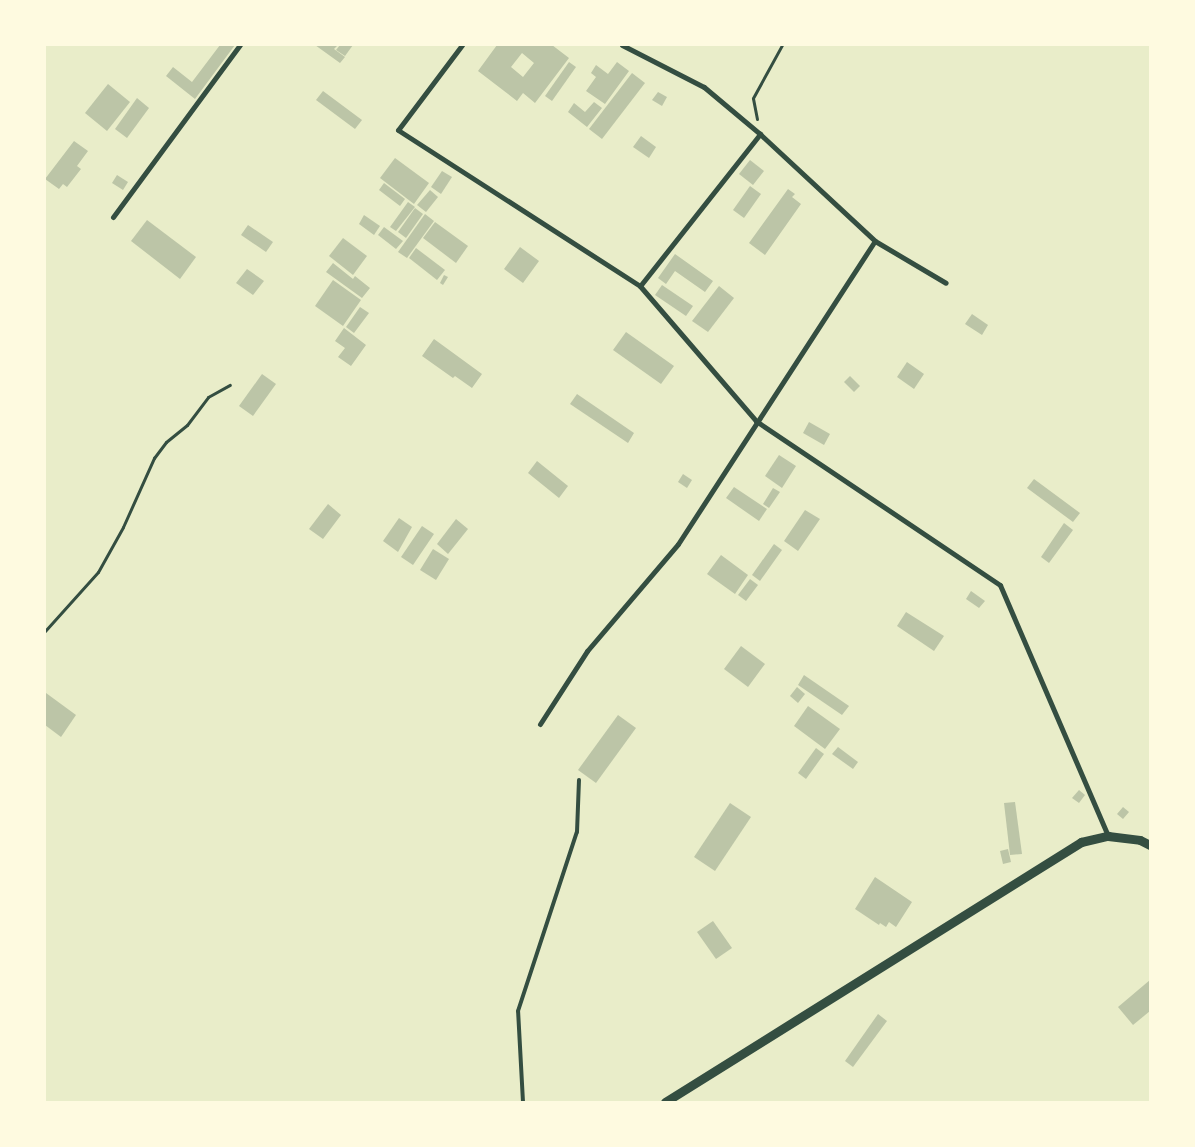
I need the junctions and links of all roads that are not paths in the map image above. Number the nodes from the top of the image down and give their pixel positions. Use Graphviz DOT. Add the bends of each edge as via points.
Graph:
graph roads {
  1 [pos="240,45"];
  2 [pos="462,45"];
  3 [pos="622,45"];
  4 [pos="760,134"];
  5 [pos="113,217"];
  6 [pos="875,241"];
  7 [pos="946,283"];
  8 [pos="640,286"];
  9 [pos="756,421"];
  10 [pos="540,724"];
  11 [pos="579,780"];
  12 [pos="1108,836"];
  13 [pos="1150,845"];
  14 [pos="523,1102"];
  15 [pos="665,1102"];
  1 -- 5 [label="street"];
  2 -- 8 [label="street" via="398,130"];
  3 -- 4 [label="street" via="704,87"];
  4 -- 6 [label="street"];
  4 -- 8 [label="street"];
  6 -- 7 [label="street"];
  6 -- 9 [label="street"];
  8 -- 9 [label="street"];
  9 -- 10 [label="street" via="678,544 587,651"];
  9 -- 12 [label="street" via="1000,585"];
  11 -- 14 [label="lane" via="577,832 518,1012"];
  12 -- 13 [label="street" via="1140,840"];
  12 -- 15 [label="street" via="1081,842"];
}
